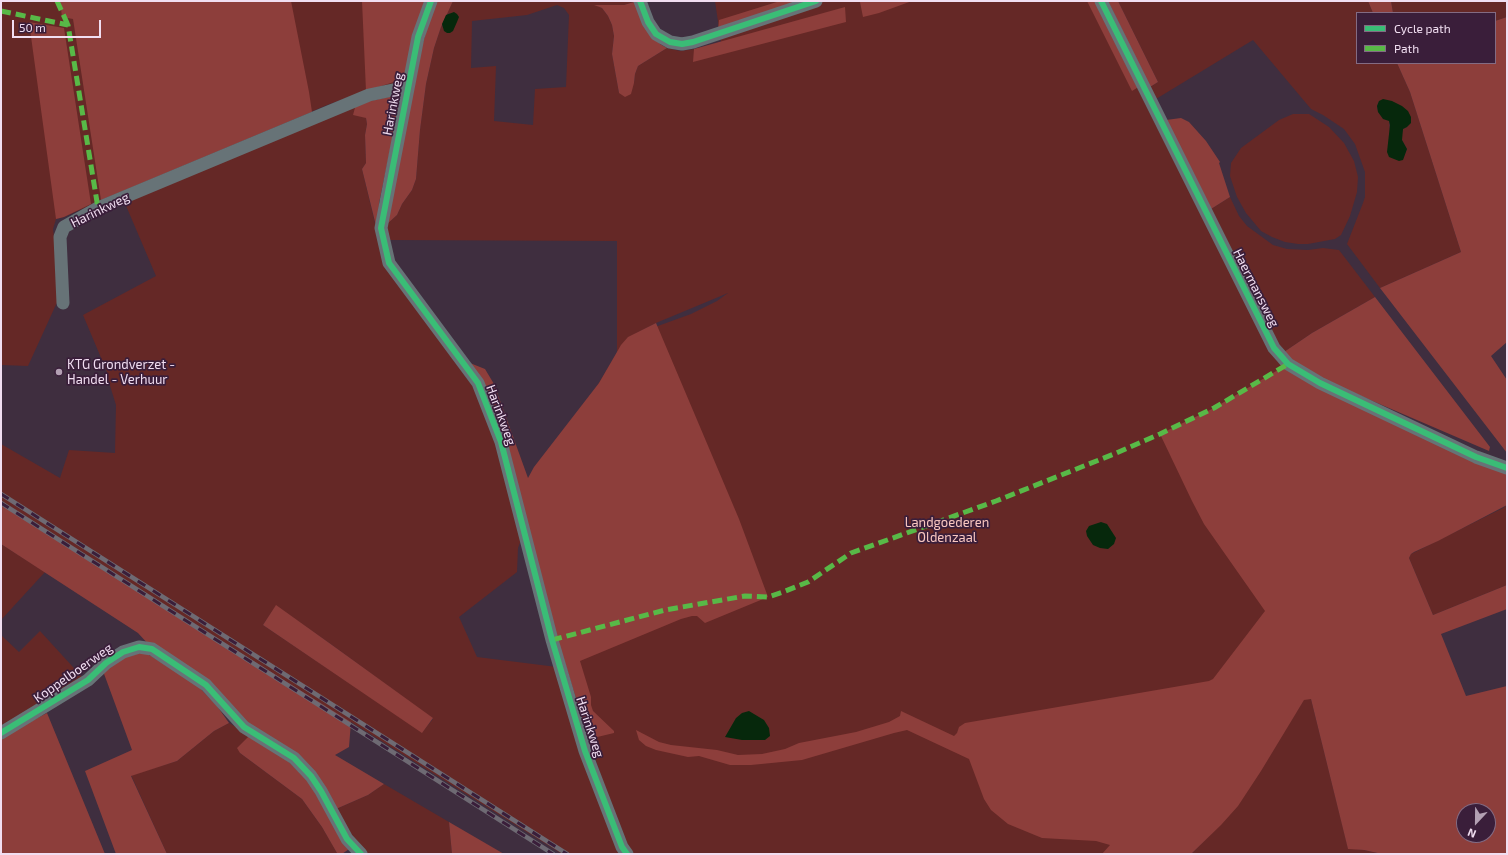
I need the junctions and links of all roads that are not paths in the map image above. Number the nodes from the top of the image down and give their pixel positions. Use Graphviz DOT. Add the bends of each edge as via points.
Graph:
graph roads {
  1 [pos="431,1"];
  2 [pos="640,1"];
  3 [pos="816,1"];
  4 [pos="1101,1"];
  5 [pos="408,87"];
  6 [pos="63,303"];
  7 [pos="1507,468"];
  8 [pos="1,733"];
  9 [pos="361,854"];
  10 [pos="627,854"];
  1 -- 5 [label="street, Harinkweg" via="418,37"];
  2 -- 3 [label="street" via="656,34 670,42 682,44"];
  4 -- 7 [label="street, Haermansweg" via="1274,348 1288,364 1320,383 1476,457"];
  5 -- 6 [label="street, Harinkweg" via="368,95 98,208 64,227 60,237"];
  5 -- 10 [label="street, Harinkweg" via="381,228 389,263 478,384 501,442 552,640 585,751"];
  8 -- 9 [label="street, Koppelboerweg" via="88,680 106,663 123,652 139,647 152,649 206,685 244,727 294,758 311,776 347,839"];
}
